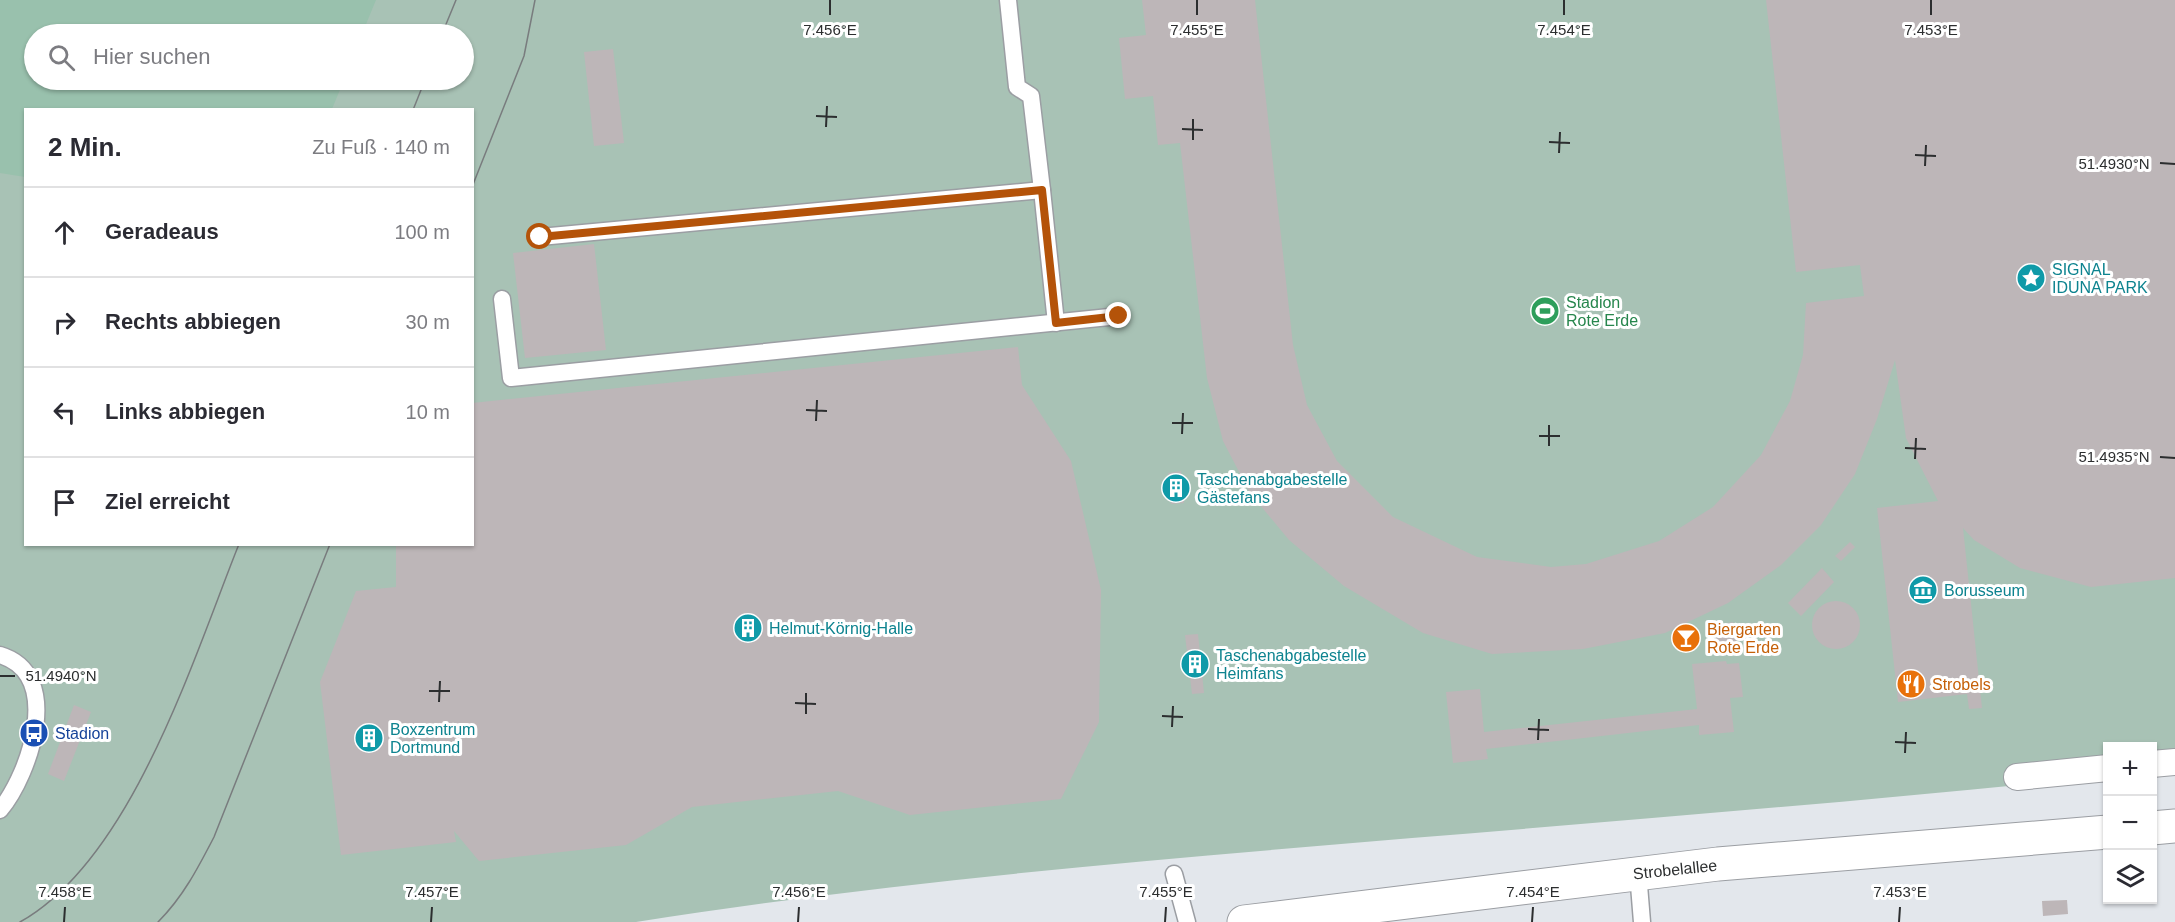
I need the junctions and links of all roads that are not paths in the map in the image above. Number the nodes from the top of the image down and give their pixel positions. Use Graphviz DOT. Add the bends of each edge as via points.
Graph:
graph roads {
  1 [pos="1008,0"];
  2 [pos="1042,190"];
  3 [pos="540,237"];
  4 [pos="502,299"];
  5 [pos="1119,316"];
  6 [pos="1056,323"];
  7 [pos="0,654"];
  8 [pos="2175,762"];
  9 [pos="2157,764"];
  10 [pos="2103,768"];
  11 [pos="2017,777"];
  12 [pos="0,810"];
  13 [pos="2175,826"];
  14 [pos="2157,828"];
  15 [pos="2103,832"];
  16 [pos="1638,873"];
  17 [pos="1174,874"];
  18 [pos="1187,922"];
  19 [pos="1244,922"];
  20 [pos="1642,922"];
  1 -- 2 [label="lane" via="1017,87 1032,96"];
  2 -- 3 [label="lane"];
  2 -- 6 [label="lane"];
  4 -- 6 [label="lane" via="511,378"];
  5 -- 6 [label="lane"];
  7 -- 12 [label="lane" via="24,668 35,689 37,718 31,747 12,796"];
  8 -- 9 [label="street"];
  10 -- 11 [label="street"];
  13 -- 14 [label="street"];
  15 -- 16 [label="street, Strobelallee"];
  16 -- 19 [label="street, Strobelallee"];
  16 -- 20 [label="lane"];
  17 -- 18 [label="lane"];
}
